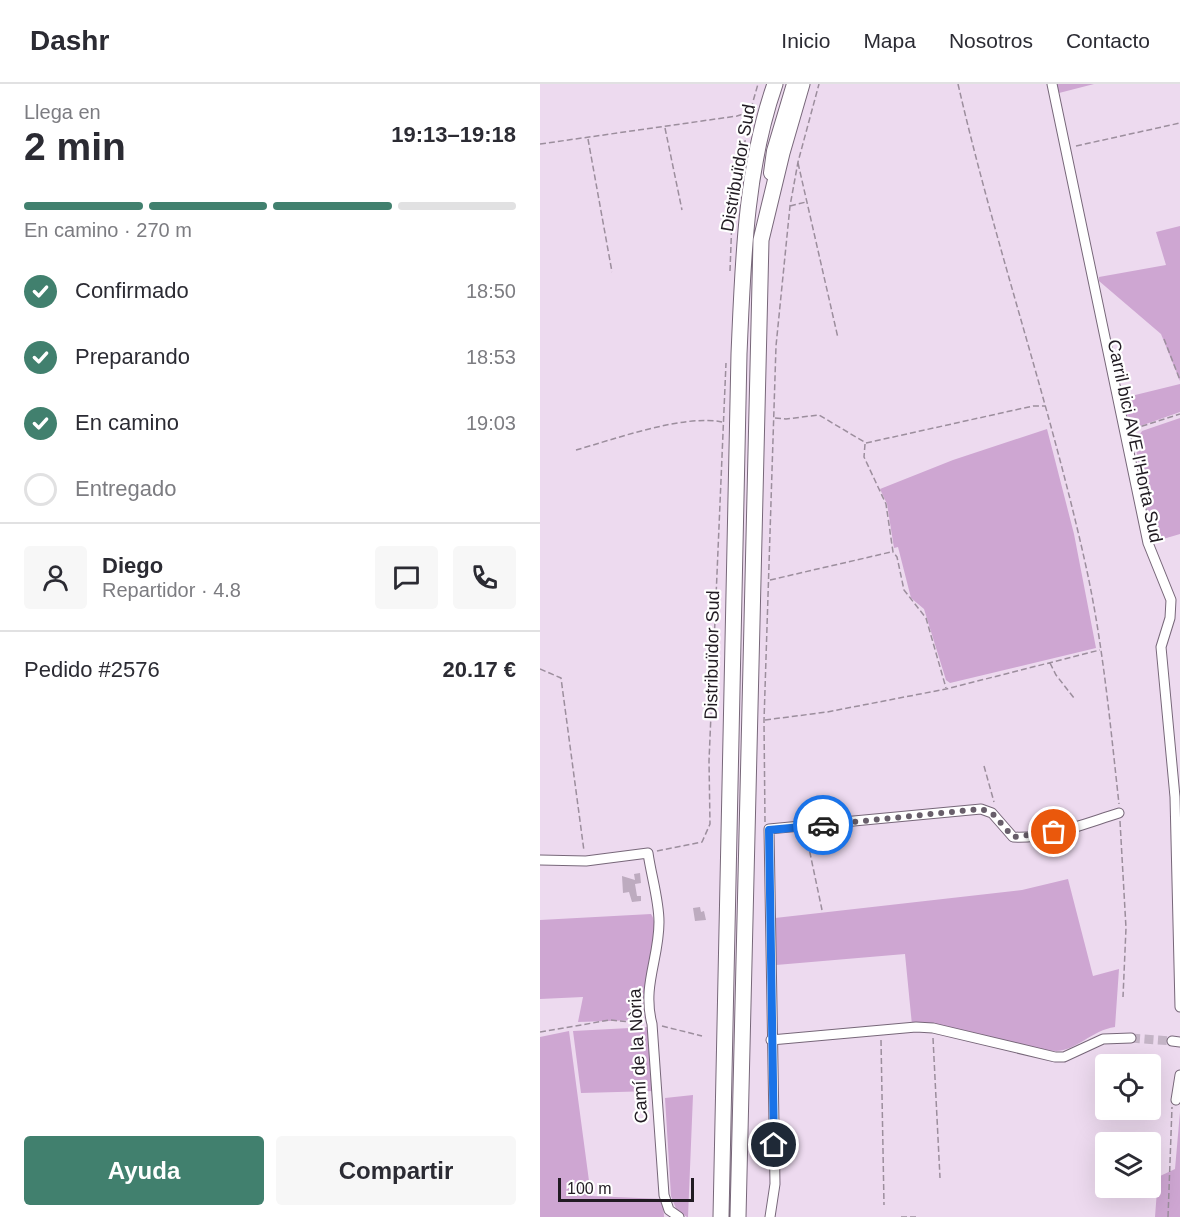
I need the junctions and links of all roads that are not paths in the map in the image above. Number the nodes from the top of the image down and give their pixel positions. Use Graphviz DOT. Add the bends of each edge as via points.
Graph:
graph roads {
  1 [pos="794,84"];
  2 [pos="802,84"];
  3 [pos="1052,84"];
  4 [pos="774,88"];
  5 [pos="761,240"];
  6 [pos="1177,796"];
  7 [pos="1119,813"];
  8 [pos="540,860"];
  9 [pos="1180,1007"];
  10 [pos="1131,1038"];
  11 [pos="771,1040"];
  12 [pos="741,1069"];
  13 [pos="1180,1075"];
  14 [pos="724,1080"];
  15 [pos="1174,1104"];
  16 [pos="679,1217"];
  17 [pos="712,1217"];
  18 [pos="721,1217"];
  19 [pos="738,1217"];
  20 [pos="745,1217"];
  21 [pos="770,1217"];
  1 -- 5 [label="main road" via="774,151"];
  2 -- 5 [label="highway, Distribuïdor Sud"];
  3 -- 6 [label="street" via="1148,543 1171,600 1161,647"];
  4 -- 14 [label="highway, Distribuïdor Sud" via="758,146 744,239"];
  5 -- 12 [label="highway, Distribuïdor Sud"];
  6 -- 9 [label="street"];
  7 -- 11 [label="street" via="1023,838 1013,837 992,813 981,809 769,830"];
  8 -- 16 [label="street, Camí de la Nòria" via="586,861 648,853 659,921 648,1007 664,1195 669,1210"];
  10 -- 11 [label="street" via="1103,1039 1064,1057 933,1028"];
  11 -- 21 [label="street" via="774,1184"];
  12 -- 19 [label="highway, Distribuïdor Sud"];
  12 -- 20 [label="highway" via="746,1124"];
  13 -- 15 [label="street"];
  14 -- 17 [label="highway" via="715,1128"];
  14 -- 18 [label="highway, Distribuïdor Sud"];
}
